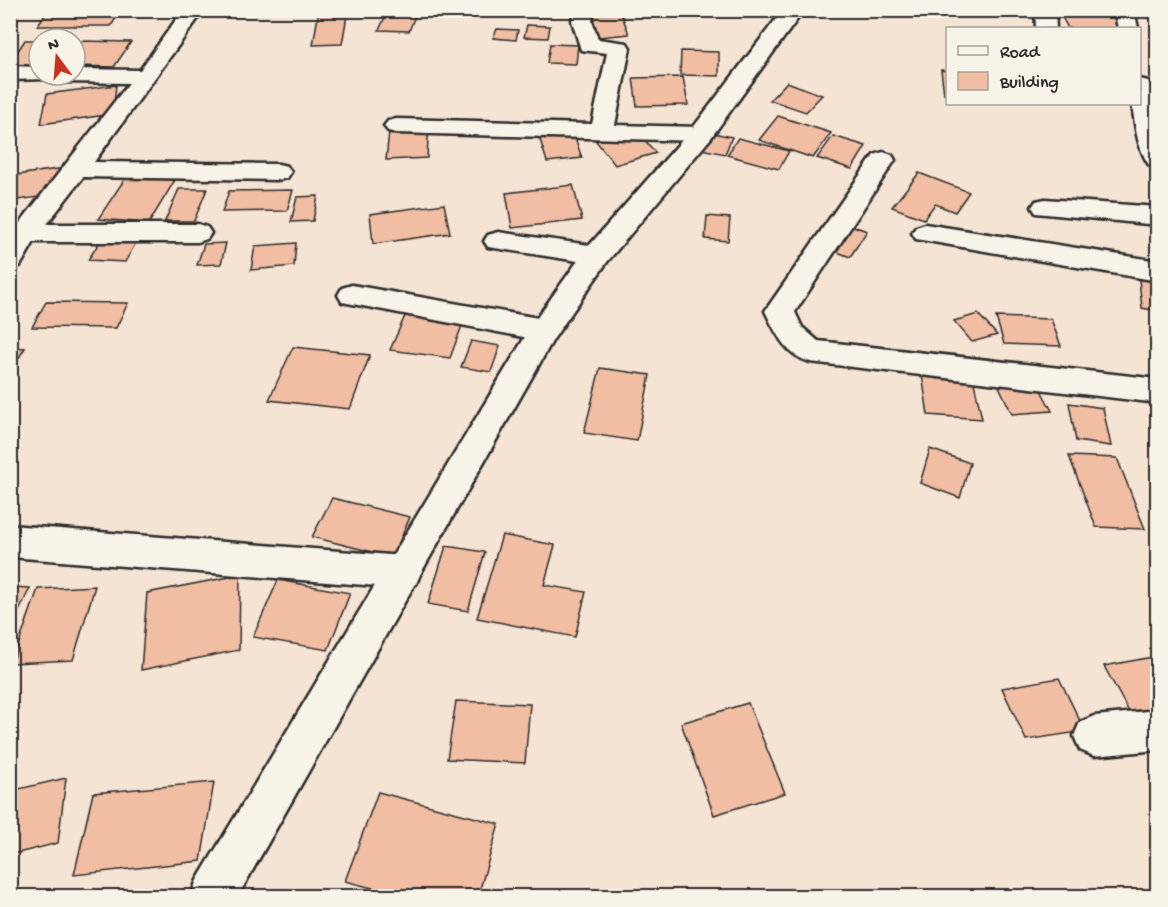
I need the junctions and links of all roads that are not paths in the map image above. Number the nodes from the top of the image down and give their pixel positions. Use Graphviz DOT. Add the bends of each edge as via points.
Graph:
graph roads {
  1 [pos="194,10"];
  2 [pos="584,10"];
  3 [pos="794,10"];
  4 [pos="1045,10"];
  5 [pos="1124,10"];
  6 [pos="1046,27"];
  7 [pos="1128,27"];
  8 [pos="10,74"];
  9 [pos="27,74"];
  10 [pos="87,76"];
  11 [pos="146,77"];
  12 [pos="1141,90"];
  13 [pos="396,126"];
  14 [pos="602,132"];
  15 [pos="701,134"];
  16 [pos="1156,147"];
  17 [pos="883,160"];
  18 [pos="75,170"];
  19 [pos="278,172"];
  20 [pos="1045,207"];
  21 [pos="1158,216"];
  22 [pos="19,232"];
  23 [pos="925,233"];
  24 [pos="198,234"];
  25 [pos="498,241"];
  26 [pos="597,255"];
  27 [pos="10,258"];
  28 [pos="1158,271"];
  29 [pos="352,296"];
  30 [pos="544,330"];
  31 [pos="1158,391"];
  32 [pos="10,541"];
  33 [pos="403,572"];
  34 [pos="1158,730"];
  35 [pos="1094,736"];
  36 [pos="213,897"];
  1 -- 11 [label="street"];
  2 -- 14 [label="street" via="582,21 589,45 619,48"];
  3 -- 15 [label="street"];
  4 -- 6 [label="street"];
  5 -- 7 [label="street"];
  8 -- 9 [label="street"];
  10 -- 11 [label="street"];
  11 -- 18 [label="street"];
  12 -- 16 [label="street"];
  13 -- 14 [label="street"];
  14 -- 15 [label="street"];
  15 -- 26 [label="street"];
  17 -- 31 [label="street" via="780,311 791,334 810,351"];
  18 -- 19 [label="street"];
  18 -- 22 [label="street"];
  20 -- 21 [label="street"];
  22 -- 24 [label="street"];
  22 -- 27 [label="street"];
  23 -- 28 [label="street"];
  25 -- 26 [label="street"];
  26 -- 30 [label="street"];
  29 -- 30 [label="street"];
  30 -- 33 [label="street"];
  32 -- 33 [label="street"];
  33 -- 36 [label="street"];
  34 -- 35 [label="street"];
}
